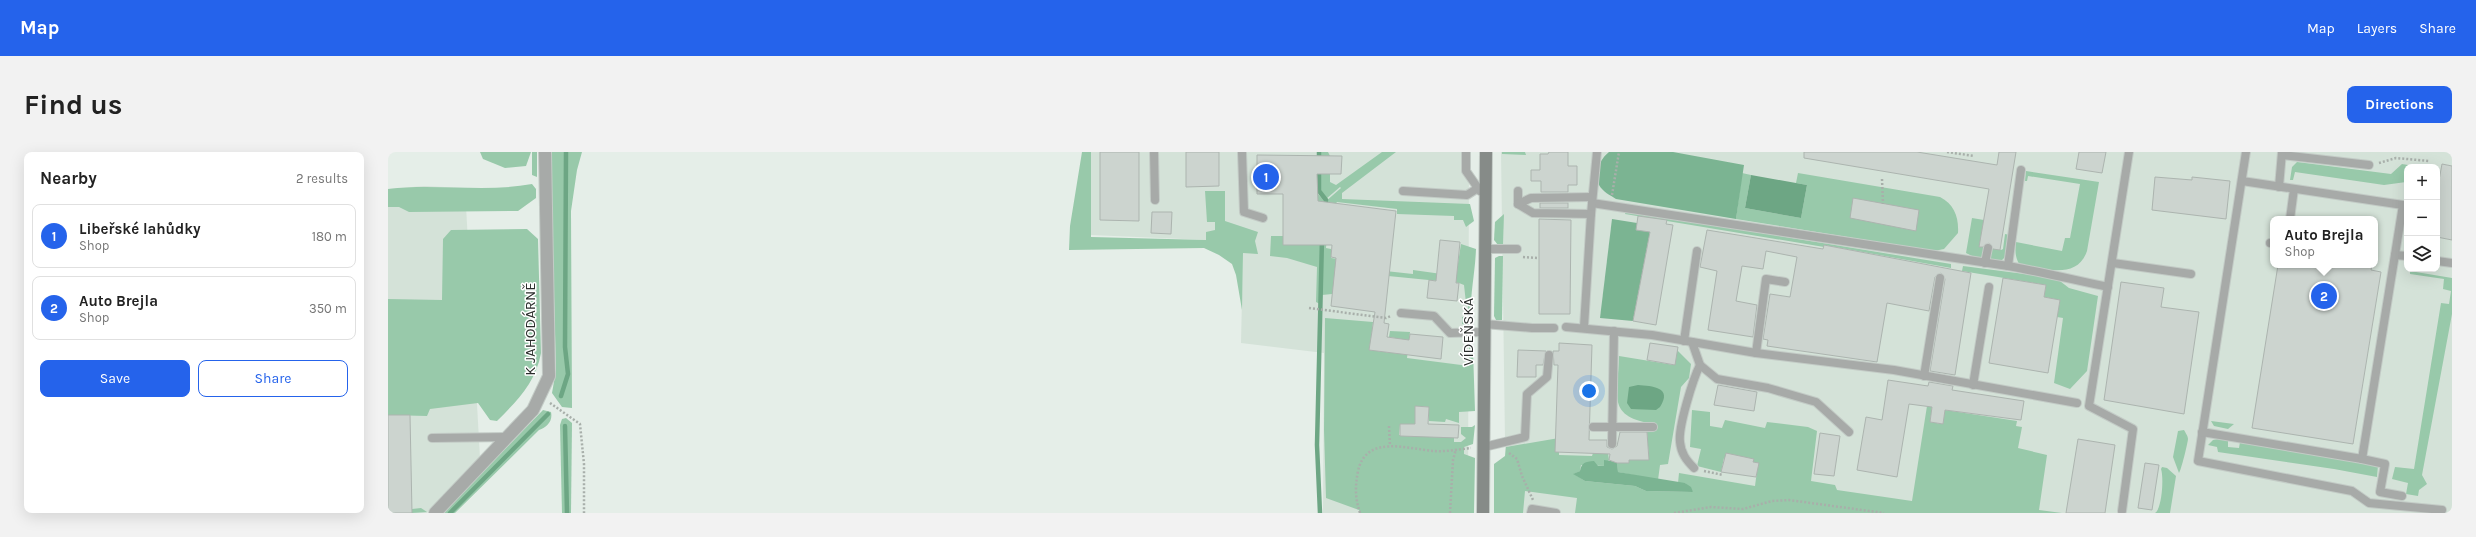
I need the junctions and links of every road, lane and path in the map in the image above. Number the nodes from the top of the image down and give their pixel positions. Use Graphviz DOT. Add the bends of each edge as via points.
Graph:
graph roads {
  1 [pos="545,152"];
  2 [pos="1154,152"];
  3 [pos="1242,152"];
  4 [pos="1466,152"];
  5 [pos="1486,152"];
  6 [pos="1597,152"];
  7 [pos="1619,152"];
  8 [pos="1947,152"];
  9 [pos="2129,152"];
  10 [pos="2246,152"];
  11 [pos="2282,154"];
  12 [pos="1974,156"];
  13 [pos="2429,161"];
  14 [pos="2369,165"];
  15 [pos="2021,170"];
  16 [pos="1882,179"];
  17 [pos="2242,181"];
  18 [pos="2279,186"];
  19 [pos="1478,188"];
  20 [pos="2294,189"];
  21 [pos="1403,191"];
  22 [pos="1518,191"];
  23 [pos="1485,198"];
  24 [pos="1154,200"];
  25 [pos="1592,200"];
  26 [pos="1518,204"];
  27 [pos="1883,204"];
  28 [pos="1610,206"];
  29 [pos="1591,214"];
  30 [pos="2290,216"];
  31 [pos="1263,218"];
  32 [pos="1988,248"];
  33 [pos="1484,249"];
  34 [pos="1517,249"];
  35 [pos="1697,251"];
  36 [pos="2395,255"];
  37 [pos="2404,256"];
  38 [pos="1530,258"];
  39 [pos="1538,258"];
  40 [pos="2440,261"];
  41 [pos="2113,263"];
  42 [pos="2452,263"];
  43 [pos="1985,264"];
  44 [pos="2008,266"];
  45 [pos="2191,274"];
  46 [pos="1940,278"];
  47 [pos="1785,282"];
  48 [pos="1989,287"];
  49 [pos="2108,287"];
  50 [pos="1309,308"];
  51 [pos="1401,313"];
  52 [pos="1566,327"];
  53 [pos="1484,328"];
  54 [pos="1554,328"];
  55 [pos="1584,328"];
  56 [pos="1614,331"];
  57 [pos="1688,342"];
  58 [pos="1756,353"];
  59 [pos="1549,355"];
  60 [pos="1700,365"];
  61 [pos="1924,376"];
  62 [pos="1973,385"];
  63 [pos="2077,403"];
  64 [pos="558,409"];
  65 [pos="1389,426"];
  66 [pos="1593,427"];
  67 [pos="1612,427"];
  68 [pos="1653,427"];
  69 [pos="1849,432"];
  70 [pos="2202,432"];
  71 [pos="507,437"];
  72 [pos="432,438"];
  73 [pos="1497,444"];
  74 [pos="1612,444"];
  75 [pos="1390,446"];
  76 [pos="1484,447"];
  77 [pos="1456,449"];
  78 [pos="2362,459"];
  79 [pos="1694,468"];
  80 [pos="1723,475"];
  81 [pos="2402,496"];
  82 [pos="1535,504"];
  83 [pos="2442,510"];
  84 [pos="2122,512"];
  85 [pos="435,513"];
  86 [pos="584,513"];
  87 [pos="1360,513"];
  88 [pos="1450,513"];
  89 [pos="1483,513"];
  90 [pos="1531,513"];
  91 [pos="1556,513"];
  92 [pos="1674,513"];
  93 [pos="1884,513"];
  1 -- 71 [label="street, K JAHODÁRNĚ" via="549,376 533,410"];
  2 -- 24 [label="lane"];
  3 -- 31 [label="lane" via="1244,212"];
  4 -- 19 [label="lane" via="1466,171"];
  5 -- 23 [label="main road, VÍDEŇSKÁ"];
  6 -- 25 [label="lane"];
  7 -- 28 [label="path"];
  8 -- 12 [label="path"];
  9 -- 41 [label="lane"];
  10 -- 17 [label="lane"];
  11 -- 14 [label="lane"];
  11 -- 18 [label="lane"];
  13 -- 14 [label="path" via="2396,158"];
  15 -- 44 [label="lane"];
  16 -- 27 [label="path"];
  17 -- 18 [label="lane"];
  17 -- 70 [label="lane"];
  18 -- 20 [label="lane"];
  19 -- 21 [label="lane" via="1467,195"];
  19 -- 23 [label="lane"];
  20 -- 30 [label="lane"];
  20 -- 36 [label="lane" via="2403,205"];
  22 -- 26 [label="lane"];
  23 -- 33 [label="main road, VÍDEŇSKÁ"];
  25 -- 26 [label="lane" via="1531,198"];
  25 -- 28 [label="lane"];
  25 -- 29 [label="lane"];
  26 -- 29 [label="lane" via="1533,213"];
  28 -- 43 [label="lane"];
  29 -- 55 [label="lane"];
  32 -- 43 [label="lane"];
  33 -- 34 [label="lane"];
  33 -- 53 [label="main road, VÍDEŇSKÁ"];
  35 -- 57 [label="lane"];
  36 -- 37 [label="lane"];
  36 -- 78 [label="lane"];
  38 -- 39 [label="path"];
  40 -- 42 [label="lane"];
  41 -- 45 [label="lane"];
  41 -- 49 [label="lane"];
  43 -- 44 [label="lane"];
  44 -- 49 [label="lane"];
  46 -- 61 [label="lane"];
  47 -- 58 [label="lane" via="1766,279"];
  48 -- 62 [label="lane"];
  49 -- 84 [label="lane" via="2089,406 2133,429"];
  50 -- 51 [label="path" via="1386,318"];
  51 -- 53 [label="lane" via="1434,316 1450,333"];
  52 -- 55 [label="lane"];
  53 -- 54 [label="lane"];
  53 -- 76 [label="main road, VÍDEŇSKÁ"];
  55 -- 56 [label="lane"];
  56 -- 57 [label="lane"];
  56 -- 67 [label="lane"];
  57 -- 58 [label="lane"];
  57 -- 60 [label="lane"];
  58 -- 61 [label="lane"];
  59 -- 73 [label="lane" via="1547,377 1527,394 1525,438"];
  60 -- 69 [label="lane" via="1717,379 1768,388 1816,402"];
  60 -- 79 [label="lane" via="1691,382 1680,441 1684,458"];
  61 -- 62 [label="lane"];
  62 -- 63 [label="lane"];
  64 -- 86 [label="path" via="580,424 584,464"];
  65 -- 75 [label="path"];
  66 -- 67 [label="lane"];
  67 -- 68 [label="lane"];
  67 -- 74 [label="lane"];
  70 -- 78 [label="lane"];
  70 -- 83 [label="lane" via="2198,461 2352,491 2369,504"];
  71 -- 72 [label="lane"];
  71 -- 85 [label="street, K JAHODÁRNĚ"];
  73 -- 76 [label="lane"];
  73 -- 82 [label="path" via="1503,451 1517,458"];
  75 -- 77 [label="path" via="1436,451"];
  75 -- 87 [label="path" via="1376,447 1364,455 1355,498"];
  76 -- 77 [label="path"];
  76 -- 89 [label="main road, VÍDEŇSKÁ"];
  77 -- 88 [label="path"];
  78 -- 81 [label="lane" via="2385,464 2380,492"];
  79 -- 80 [label="path"];
  90 -- 91 [label="lane" via="1532,509"];
  92 -- 93 [label="path" via="1711,507 1743,509 1772,501 1789,500"];
}
